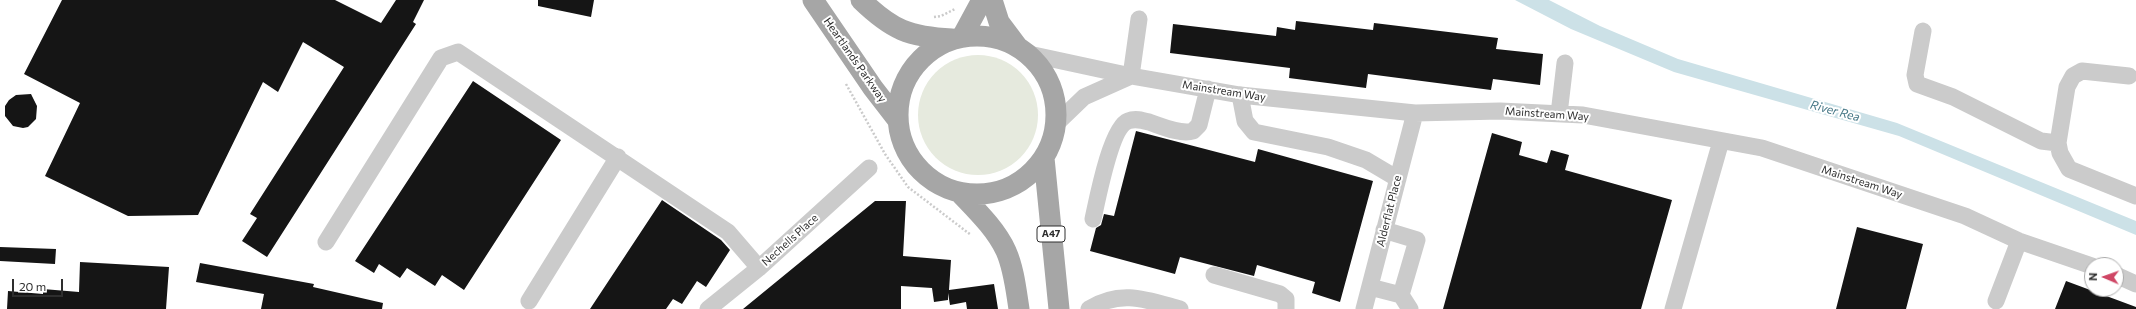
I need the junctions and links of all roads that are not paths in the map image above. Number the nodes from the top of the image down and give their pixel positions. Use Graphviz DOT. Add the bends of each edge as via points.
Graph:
graph roads {
  1 [pos="813,0"];
  2 [pos="861,0"];
  3 [pos="982,0"];
  4 [pos="992,0"];
  5 [pos="1140,19"];
  6 [pos="1923,32"];
  7 [pos="957,38"];
  8 [pos="1023,50"];
  9 [pos="1565,63"];
  10 [pos="1131,76"];
  11 [pos="2129,76"];
  12 [pos="1208,89"];
  13 [pos="1240,95"];
  14 [pos="1415,113"];
  15 [pos="1559,114"];
  16 [pos="897,119"];
  17 [pos="1056,124"];
  18 [pos="1721,141"];
  19 [pos="2058,143"];
  20 [pos="618,157"];
  21 [pos="1044,158"];
  22 [pos="869,168"];
  23 [pos="1398,179"];
  24 [pos="960,193"];
  25 [pos="2136,196"];
  26 [pos="1093,219"];
  27 [pos="1384,230"];
  28 [pos="2019,241"];
  29 [pos="326,242"];
  30 [pos="2084,263"];
  31 [pos="759,268"];
  32 [pos="1214,275"];
  33 [pos="2124,279"];
  34 [pos="2136,284"];
  35 [pos="1370,288"];
  36 [pos="529,301"];
  37 [pos="1996,301"];
  38 [pos="1406,302"];
  39 [pos="708,309"];
  40 [pos="1019,309"];
  41 [pos="1059,309"];
  42 [pos="1089,309"];
  43 [pos="1180,309"];
  44 [pos="1286,309"];
  45 [pos="1364,309"];
  46 [pos="1674,309"];
  1 -- 16 [label="main road, Heartlands Parkway"];
  2 -- 7 [label="main road" via="898,29 922,37"];
  3 -- 7 [label="main road"];
  4 -- 8 [label="main road" via="999,22"];
  5 -- 10 [label="street"];
  6 -- 19 [label="street" via="1915,75 1916,84 1953,97 2041,141"];
  7 -- 8 [label="main road" via="987,36"];
  7 -- 16 [label="main road" via="929,51 911,70 900,93"];
  8 -- 10 [label="street, Mainstream Way"];
  8 -- 17 [label="main road" via="1045,74 1054,98"];
  9 -- 15 [label="street"];
  10 -- 12 [label="street, Mainstream Way"];
  10 -- 17 [label="street" via="1084,97"];
  11 -- 19 [label="street" via="2082,71 2073,76 2066,87"];
  12 -- 13 [label="street, Mainstream Way"];
  12 -- 26 [label="street" via="1199,125 1193,131 1184,132 1139,119 1127,121 1120,128 1112,142"];
  13 -- 14 [label="street, Mainstream Way"];
  13 -- 23 [label="street" via="1245,121 1254,132 1328,147 1366,160"];
  14 -- 15 [label="street, Mainstream Way" via="1500,111"];
  14 -- 23 [label="street, Alderflat Place"];
  15 -- 18 [label="street, Mainstream Way" via="1583,115"];
  16 -- 24 [label="main road" via="903,144 916,167 936,183"];
  17 -- 21 [label="main road" via="1052,142"];
  18 -- 28 [label="street, Mainstream Way" via="1762,148 1966,216"];
  18 -- 46 [label="street"];
  19 -- 25 [label="street" via="2060,153 2069,169"];
  20 -- 29 [label="street" via="458,52 441,58"];
  20 -- 31 [label="street" via="728,232"];
  20 -- 36 [label="street"];
  21 -- 24 [label="main road" via="1028,176 1007,188 984,194"];
  21 -- 41 [label="main road, A47"];
  22 -- 31 [label="street, Nechells Place"];
  23 -- 27 [label="street, Alderflat Place"];
  24 -- 40 [label="main road" via="990,227 1006,251"];
  27 -- 35 [label="street, Alderflat Place"];
  27 -- 38 [label="street" via="1417,240"];
  28 -- 30 [label="street, Mainstream Way"];
  28 -- 37 [label="street"];
  31 -- 39 [label="street, Nechells Place"];
  32 -- 44 [label="street" via="1280,294 1286,299"];
  33 -- 34 [label="street"];
  35 -- 38 [label="street"];
  35 -- 45 [label="street, Alderflat Place"];
  42 -- 43 [label="street" via="1102,301 1121,297 1138,298"];
}
